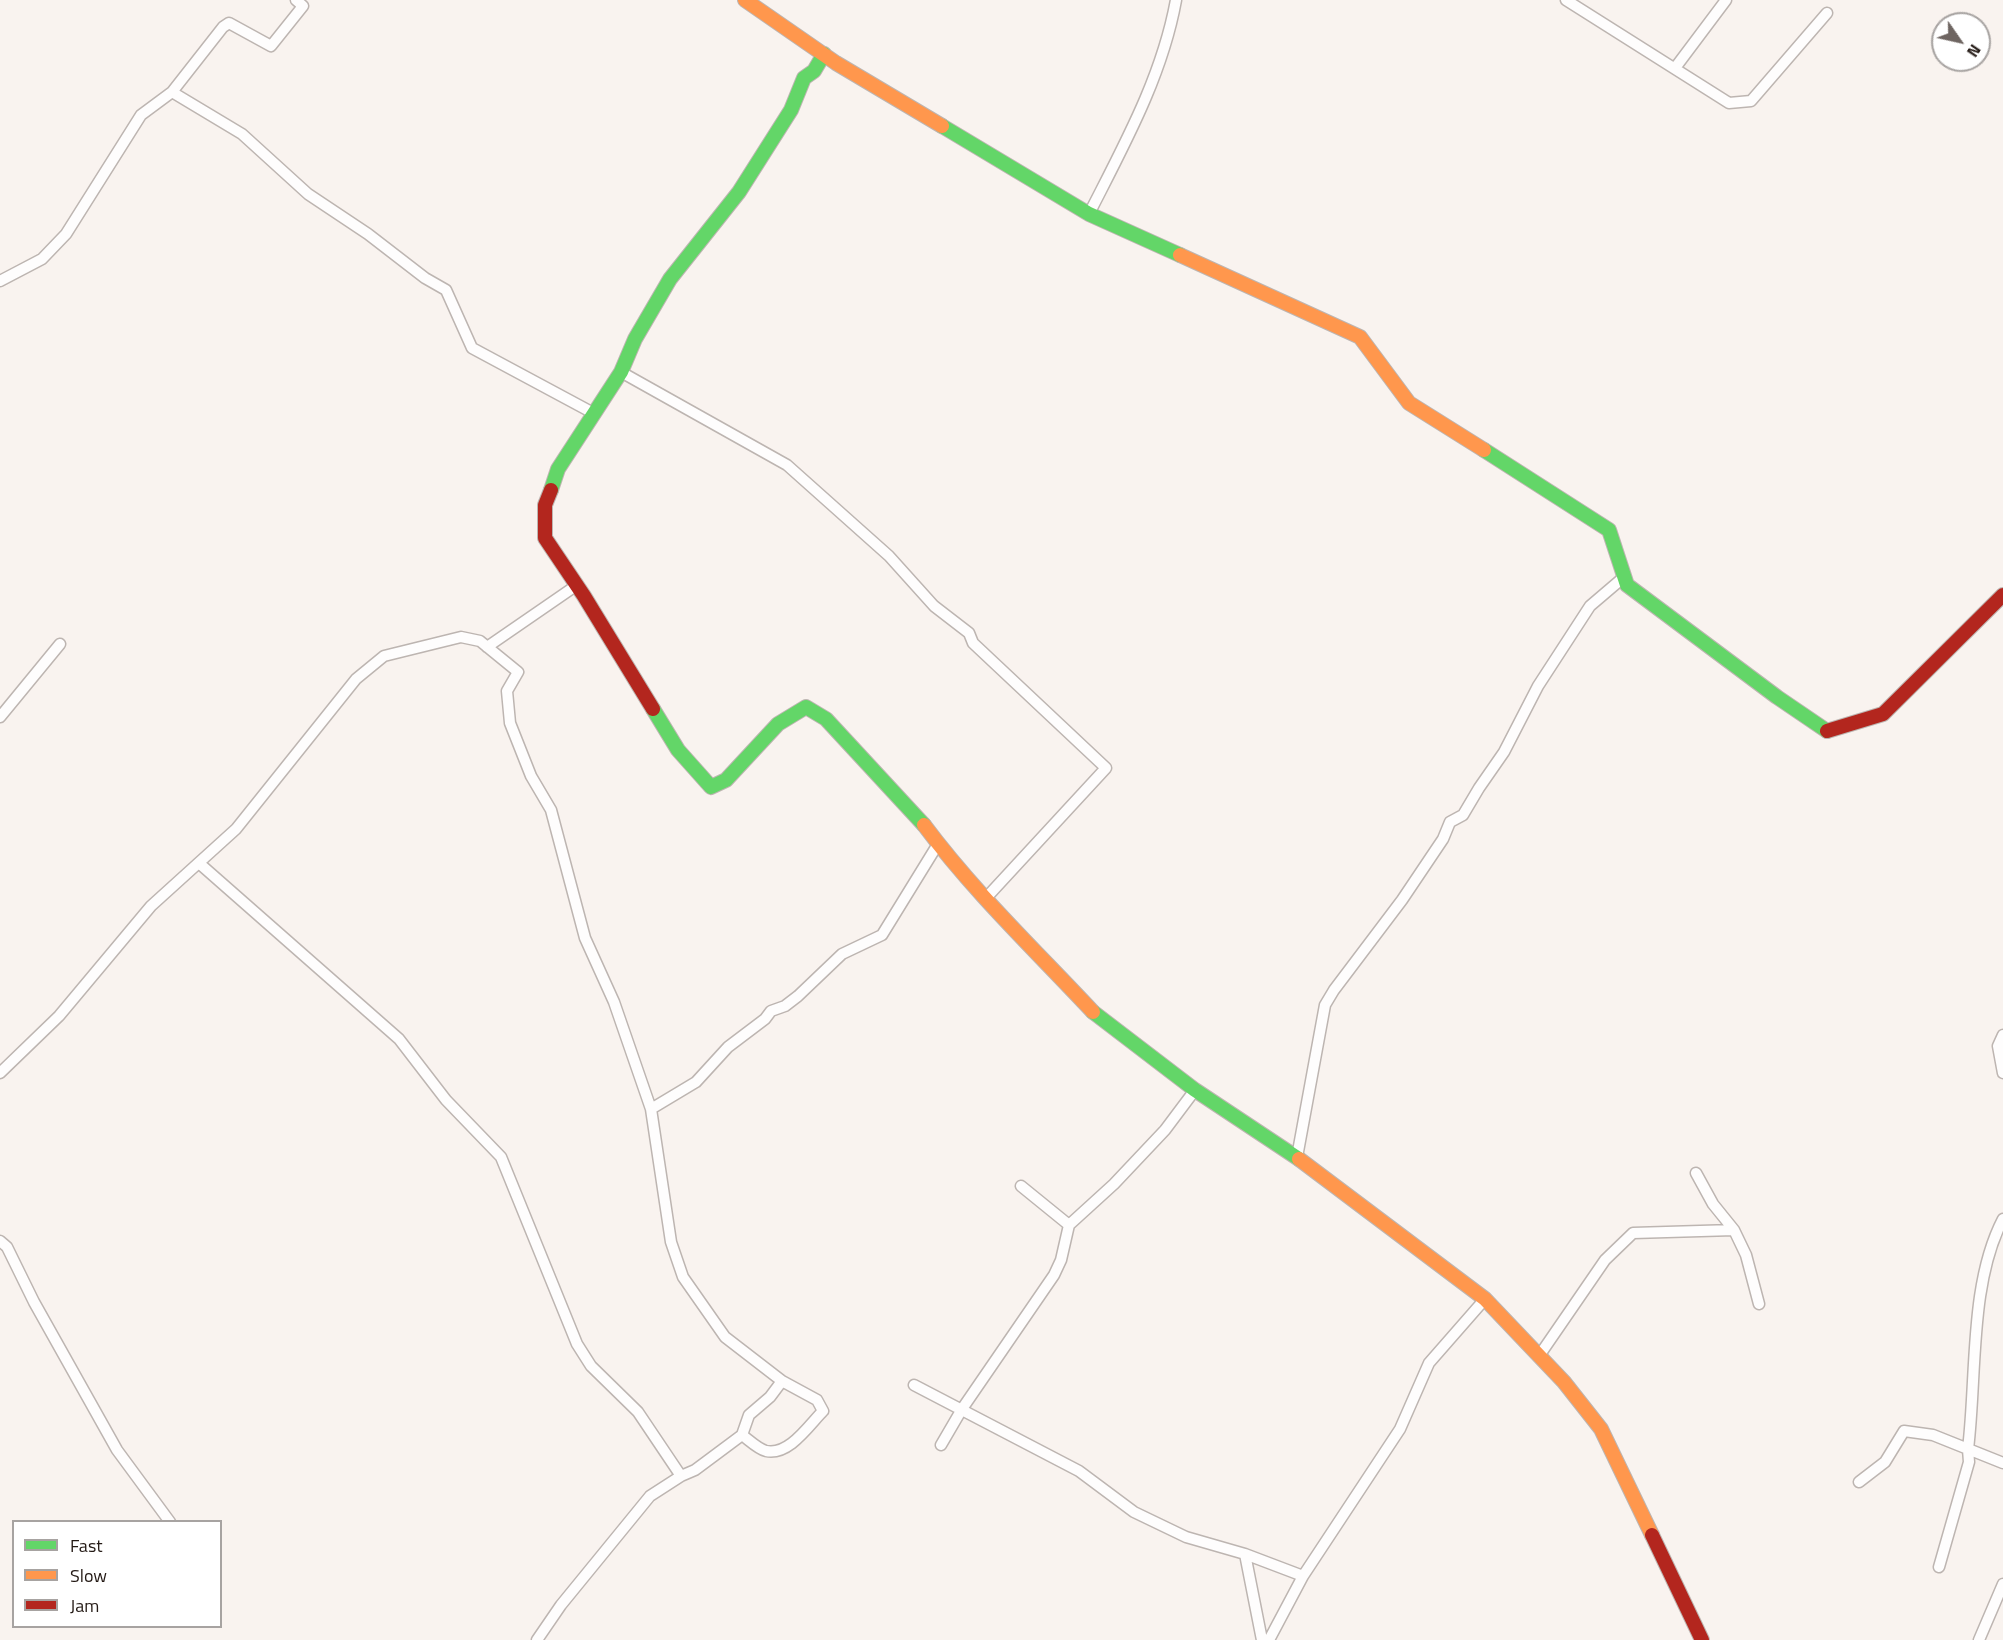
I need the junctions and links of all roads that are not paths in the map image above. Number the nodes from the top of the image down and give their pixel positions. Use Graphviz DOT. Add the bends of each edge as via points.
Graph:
graph roads {
  1 [pos="296,0"];
  2 [pos="745,0"];
  3 [pos="1176,0"];
  4 [pos="1566,0"];
  5 [pos="1726,0"];
  6 [pos="1827,13"];
  7 [pos="824,54"];
  8 [pos="1675,68"];
  9 [pos="172,92"];
  10 [pos="1089,214"];
  11 [pos="0,281"];
  12 [pos="621,372"];
  13 [pos="595,414"];
  14 [pos="1624,577"];
  15 [pos="577,585"];
  16 [pos="2000,603"];
  17 [pos="60,644"];
  18 [pos="488,647"];
  19 [pos="0,717"];
  20 [pos="938,844"];
  21 [pos="200,864"];
  22 [pos="986,897"];
  23 [pos="2003,1035"];
  24 [pos="0,1072"];
  25 [pos="2003,1073"];
  26 [pos="1195,1090"];
  27 [pos="651,1109"];
  28 [pos="1297,1157"];
  29 [pos="1696,1173"];
  30 [pos="1021,1186"];
  31 [pos="2003,1219"];
  32 [pos="1069,1225"];
  33 [pos="1734,1230"];
  34 [pos="0,1240"];
  35 [pos="1485,1299"];
  36 [pos="1759,1304"];
  37 [pos="1539,1356"];
  38 [pos="782,1381"];
  39 [pos="914,1384"];
  40 [pos="962,1409"];
  41 [pos="742,1435"];
  42 [pos="941,1445"];
  43 [pos="1968,1449"];
  44 [pos="2003,1463"];
  45 [pos="681,1476"];
  46 [pos="1859,1482"];
  47 [pos="169,1520"];
  48 [pos="1245,1554"];
  49 [pos="1939,1567"];
  50 [pos="1303,1576"];
  51 [pos="2003,1584"];
  52 [pos="537,1640"];
  53 [pos="1262,1640"];
  54 [pos="1269,1640"];
  55 [pos="1702,1640"];
  56 [pos="1979,1640"];
  1 -- 9 [label="street" via="303,6 271,46 229,22"];
  2 -- 7 [label="street"];
  3 -- 10 [label="street" via="1170,32 1138,118"];
  4 -- 8 [label="street"];
  5 -- 8 [label="street"];
  6 -- 8 [label="street" via="1751,101 1729,103"];
  7 -- 10 [label="street"];
  7 -- 12 [label="street" via="814,71 804,78 791,110 739,192 670,279"];
  9 -- 11 [label="street" via="141,115 66,234 42,259"];
  9 -- 13 [label="street" via="242,134 308,194 446,290 472,348"];
  10 -- 14 [label="street" via="1360,337 1409,403 1609,530"];
  12 -- 13 [label="street"];
  12 -- 22 [label="street" via="786,465 889,556 934,606 969,633 973,643 1106,768"];
  13 -- 15 [label="street" via="558,469 545,505 545,538"];
  14 -- 16 [label="street" via="1627,585 1827,731 1883,714"];
  14 -- 28 [label="street" via="1590,606 1463,815 1450,822 1402,900 1325,1005"];
  15 -- 18 [label="street"];
  15 -- 20 [label="street" via="678,750 711,787 726,780 778,724 806,707 826,719"];
  17 -- 19 [label="street"];
  18 -- 21 [label="street" via="461,637 384,656 356,679 236,829"];
  18 -- 27 [label="street" via="518,672 507,691 510,723 531,776 552,810 585,938 614,1002"];
  20 -- 22 [label="street"];
  20 -- 27 [label="street" via="882,935 842,954 798,996 771,1011 728,1047 696,1082"];
  21 -- 24 [label="street" via="151,906 59,1016"];
  21 -- 45 [label="street" via="399,1039 447,1100 501,1157 577,1344 591,1366 638,1412"];
  22 -- 26 [label="street" via="1093,1012"];
  23 -- 25 [label="street" via="1998,1046"];
  26 -- 28 [label="street"];
  26 -- 32 [label="street" via="1158,1138"];
  27 -- 38 [label="street" via="671,1242 683,1277 725,1336"];
  28 -- 35 [label="street"];
  29 -- 33 [label="street"];
  30 -- 32 [label="street"];
  31 -- 43 [label="street" via="1993,1238 1982,1279"];
  32 -- 40 [label="street" via="1054,1275"];
  33 -- 36 [label="street" via="1746,1255"];
  33 -- 37 [label="street" via="1633,1233 1605,1260"];
  34 -- 47 [label="street" via="117,1450"];
  35 -- 37 [label="street"];
  35 -- 50 [label="street" via="1429,1364 1400,1429"];
  37 -- 55 [label="street" via="1601,1430"];
  38 -- 41 [label="street" via="748,1415"];
  38 -- 41 [label="street" via="817,1400 823,1411 783,1449 765,1451"];
  39 -- 40 [label="street"];
  40 -- 42 [label="street"];
  40 -- 48 [label="street" via="1079,1471 1134,1512 1186,1537"];
  41 -- 45 [label="street"];
  43 -- 44 [label="street"];
  43 -- 46 [label="street" via="1933,1435 1904,1431 1885,1462"];
  43 -- 49 [label="street" via="1970,1462"];
  45 -- 52 [label="street" via="651,1496"];
  48 -- 50 [label="street"];
  48 -- 53 [label="street"];
  50 -- 54 [label="street"];
  51 -- 56 [label="street"];
}
